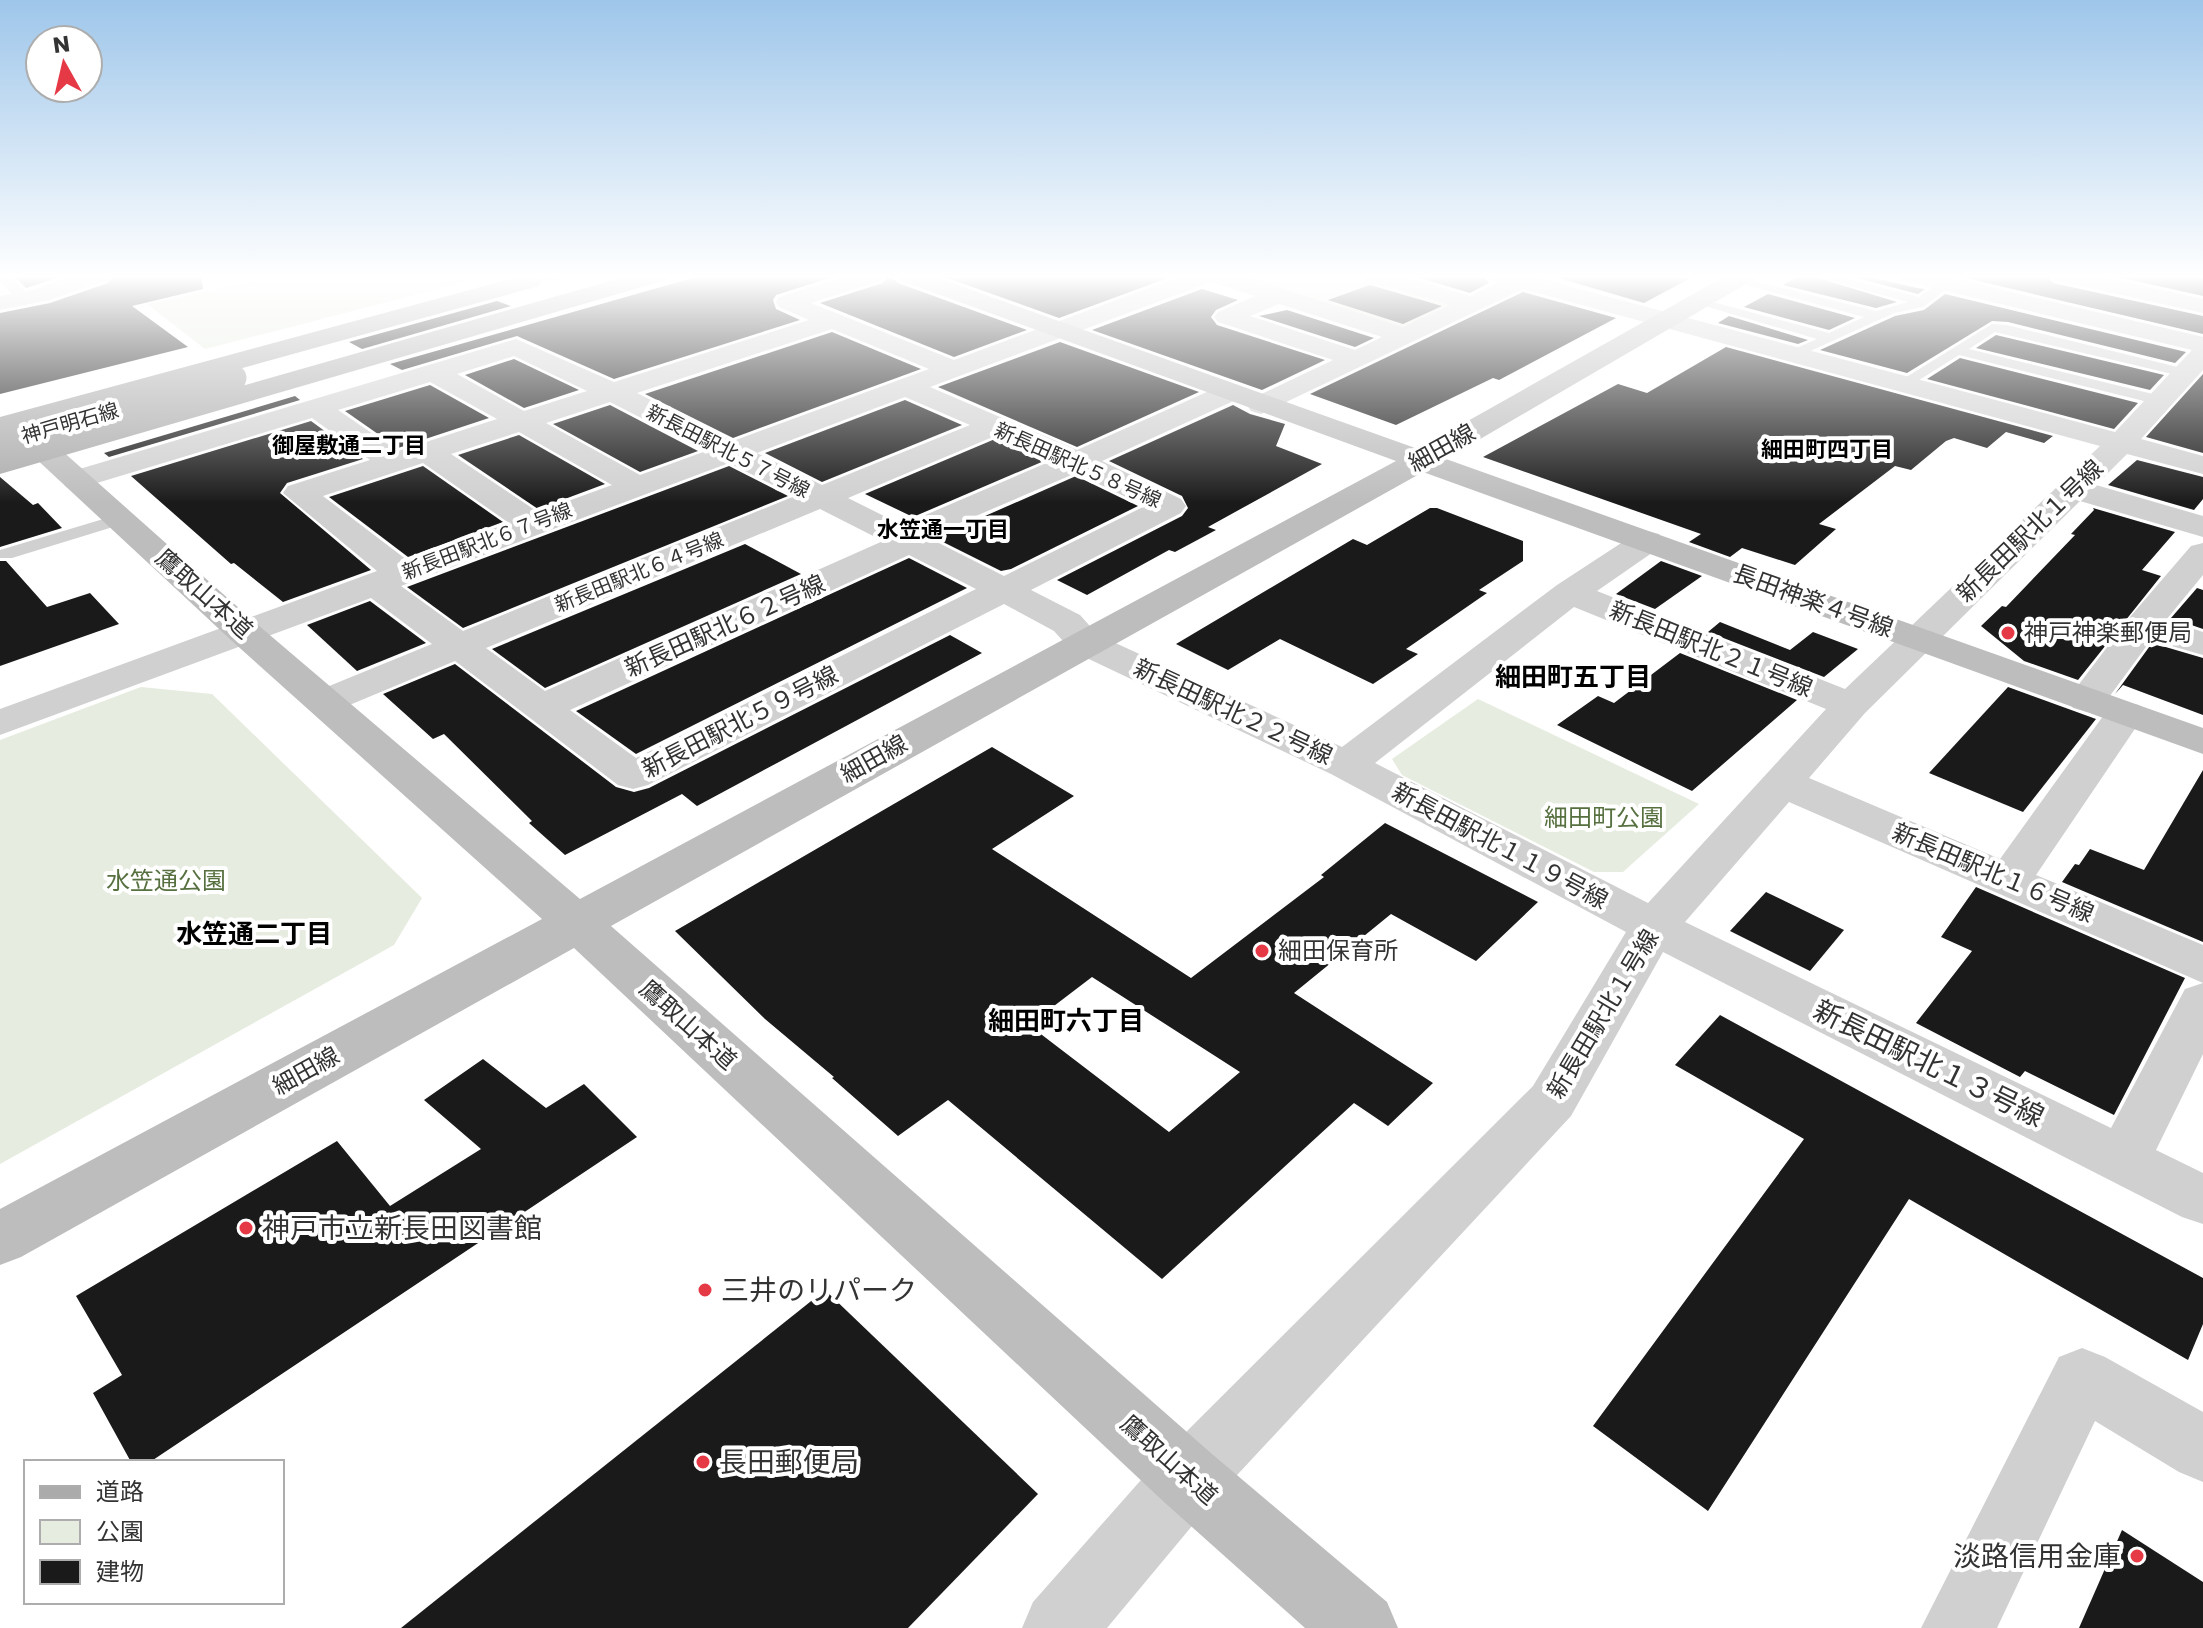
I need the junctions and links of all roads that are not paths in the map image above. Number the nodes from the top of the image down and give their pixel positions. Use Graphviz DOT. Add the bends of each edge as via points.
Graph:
graph roads {
  1 [pos="319,351"];
  2 [pos="330,351"];
  3 [pos="379,351"];
  4 [pos="503,351"];
  5 [pos="525,351"];
  6 [pos="737,351"];
  7 [pos="908,351"];
  8 [pos="1002,351"];
  9 [pos="1115,351"];
  10 [pos="1332,351"];
  11 [pos="1374,351"];
  12 [pos="1612,351"];
  13 [pos="1787,351"];
  14 [pos="1802,351"];
  15 [pos="1954,351"];
  16 [pos="1960,351"];
  17 [pos="2124,351"];
  18 [pos="1795,354"];
  19 [pos="1357,359"];
  20 [pos="2194,364"];
  21 [pos="951,368"];
  22 [pos="433,372"];
  23 [pos="1903,384"];
  24 [pos="906,387"];
  25 [pos="611,391"];
  26 [pos="1228,393"];
  27 [pos="2160,400"];
  28 [pos="1261,405"];
  29 [pos="315,407"];
  30 [pos="522,421"];
  31 [pos="992,427"];
  32 [pos="2121,443"];
  33 [pos="23,448"];
  34 [pos="729,450"];
  35 [pos="426,451"];
  36 [pos="1423,459"];
  37 [pos="1077,461"];
  38 [pos="393,462"];
  39 [pos="2203,465"];
  40 [pos="636,485"];
  41 [pos="2072,488"];
  42 [pos="818,498"];
  43 [pos="120,519"];
  44 [pos="533,524"];
  45 [pos="2203,527"];
  46 [pos="1647,541"];
  47 [pos="905,542"];
  48 [pos="2203,553"];
  49 [pos="5,554"];
  50 [pos="390,579"];
  51 [pos="1003,589"];
  52 [pos="1570,593"];
  53 [pos="2143,625"];
  54 [pos="245,633"];
  55 [pos="1919,640"];
  56 [pos="1085,643"];
  57 [pos="2203,644"];
  58 [pos="461,646"];
  59 [pos="326,701"];
  60 [pos="1851,705"];
  61 [pos="543,707"];
  62 [pos="2106,707"];
  63 [pos="0,723"];
  64 [pos="2203,742"];
  65 [pos="1346,765"];
  66 [pos="1783,783"];
  67 [pos="2009,880"];
  68 [pos="576,922"];
  69 [pos="1654,926"];
  70 [pos="2203,965"];
  71 [pos="2203,1002"];
  72 [pos="2123,1159"];
  73 [pos="2203,1200"];
  74 [pos="0,1239"];
  75 [pos="2203,1449"];
  76 [pos="1188,1478"];
  77 [pos="1059,1628"];
  78 [pos="1361,1628"];
  79 [pos="1958,1628"];
  1 -- 33 [label="main road"];
  2 -- 33 [label="main road, 神戸明石線, bridge"];
  3 -- 33 [label="main road"];
  4 -- 22 [label="street, 新長田駅北５７号線"];
  5 -- 25 [label="street, 新長田駅北５７号線"];
  6 -- 25 [label="street"];
  7 -- 21 [label="street"];
  8 -- 21 [label="street, 新長田駅北６７号線"];
  9 -- 26 [label="street, 長田神楽４号線"];
  10 -- 19 [label="street"];
  11 -- 19 [label="street"];
  12 -- 36 [label="street, 細田線"];
  13 -- 18 [label="street"];
  14 -- 18 [label="lane"];
  15 -- 23 [label="lane"];
  16 -- 27 [label="lane"];
  17 -- 20 [label="lane"];
  18 -- 23 [label="street"];
  19 -- 28 [label="street"];
  20 -- 27 [label="street, 新長田駅北１号線"];
  21 -- 24 [label="street, 新長田駅北６７号線"];
  22 -- 29 [label="street, 新長田駅北５７号線"];
  22 -- 30 [label="street"];
  23 -- 32 [label="street"];
  24 -- 31 [label="street, 新長田駅北５８号線"];
  24 -- 34 [label="street, 新長田駅北６７号線"];
  25 -- 30 [label="street"];
  25 -- 34 [label="street, 新長田駅北５７号線"];
  26 -- 28 [label="street, 長田神楽４号線"];
  26 -- 37 [label="street, 新長田駅北６２号線"];
  27 -- 32 [label="street, 新長田駅北１号線"];
  28 -- 36 [label="street, 長田神楽４号線"];
  29 -- 33 [label="street, 新長田駅北５７号線"];
  29 -- 38 [label="street"];
  30 -- 35 [label="street"];
  30 -- 40 [label="street"];
  31 -- 37 [label="street, 新長田駅北５８号線"];
  31 -- 42 [label="street, 新長田駅北６４号線"];
  32 -- 39 [label="street"];
  32 -- 41 [label="street, 新長田駅北１号線"];
  33 -- 43 [label="street, 鷹取山本道"];
  34 -- 40 [label="street, 新長田駅北６７号線"];
  34 -- 42 [label="street, 新長田駅北５７号線"];
  35 -- 38 [label="street"];
  35 -- 44 [label="street"];
  36 -- 46 [label="street, 長田神楽４号線"];
  36 -- 56 [label="street, 細田線"];
  37 -- 47 [label="street, 新長田駅北６２号線" via="916,529"];
  37 -- 51 [label="street, 新長田駅北５８号線" via="1170,506"];
  38 -- 50 [label="street, 新長田駅北５９号線" via="299,493"];
  40 -- 44 [label="street, 新長田駅北６７号線"];
  41 -- 45 [label="street"];
  41 -- 55 [label="street, 新長田駅北１号線"];
  42 -- 47 [label="street, 新長田駅北５７号線"];
  42 -- 58 [label="street, 新長田駅北６４号線"];
  43 -- 49 [label="lane"];
  43 -- 54 [label="street, 鷹取山本道"];
  44 -- 50 [label="street, 新長田駅北６７号線"];
  46 -- 52 [label="street, 新長田駅北２２号線"];
  46 -- 55 [label="street, 長田神楽４号線"];
  47 -- 51 [label="street, 新長田駅北５７号線"];
  47 -- 61 [label="street, 新長田駅北６２号線"];
  48 -- 53 [label="street"];
  50 -- 54 [label="street, 新長田駅北６７号線"];
  50 -- 58 [label="street, 新長田駅北５９号線"];
  51 -- 56 [label="street, 新長田駅北５７号線" via="1067,623"];
  51 -- 61 [label="street, 新長田駅北５９号線" via="633,776"];
  52 -- 60 [label="street, 新長田駅北２１号線"];
  52 -- 65 [label="street, 新長田駅北２２号線"];
  53 -- 57 [label="street"];
  53 -- 62 [label="street"];
  54 -- 59 [label="street, 鷹取山本道"];
  54 -- 63 [label="street, 新長田駅北６７号線"];
  55 -- 60 [label="street, 新長田駅北１号線"];
  55 -- 62 [label="street, 長田神楽４号線"];
  56 -- 65 [label="street, 新長田駅北２２号線"];
  56 -- 68 [label="street, 細田線"];
  58 -- 59 [label="street, 新長田駅北６４号線"];
  58 -- 61 [label="street, 新長田駅北５９号線"];
  59 -- 68 [label="street, 鷹取山本道"];
  60 -- 66 [label="street, 新長田駅北１号線"];
  62 -- 64 [label="street, 長田神楽４号線"];
  62 -- 67 [label="street"];
  65 -- 69 [label="street, 新長田駅北１１９号線"];
  66 -- 67 [label="street, 新長田駅北１６号線"];
  66 -- 69 [label="street, 新長田駅北１号線"];
  67 -- 70 [label="street, 新長田駅北１６号線"];
  68 -- 74 [label="street, 細田線"];
  68 -- 76 [label="street, 鷹取山本道"];
  69 -- 72 [label="street, 新長田駅北１３号線"];
  69 -- 76 [label="street, 新長田駅北１号線" via="1552,1101"];
  71 -- 72 [label="street"];
  72 -- 73 [label="street, 新長田駅北１３号線"];
  75 -- 79 [label="street" via="2082,1378"];
  76 -- 77 [label="street, 新長田駅北１号線"];
  76 -- 78 [label="street, 鷹取山本道"];
}
